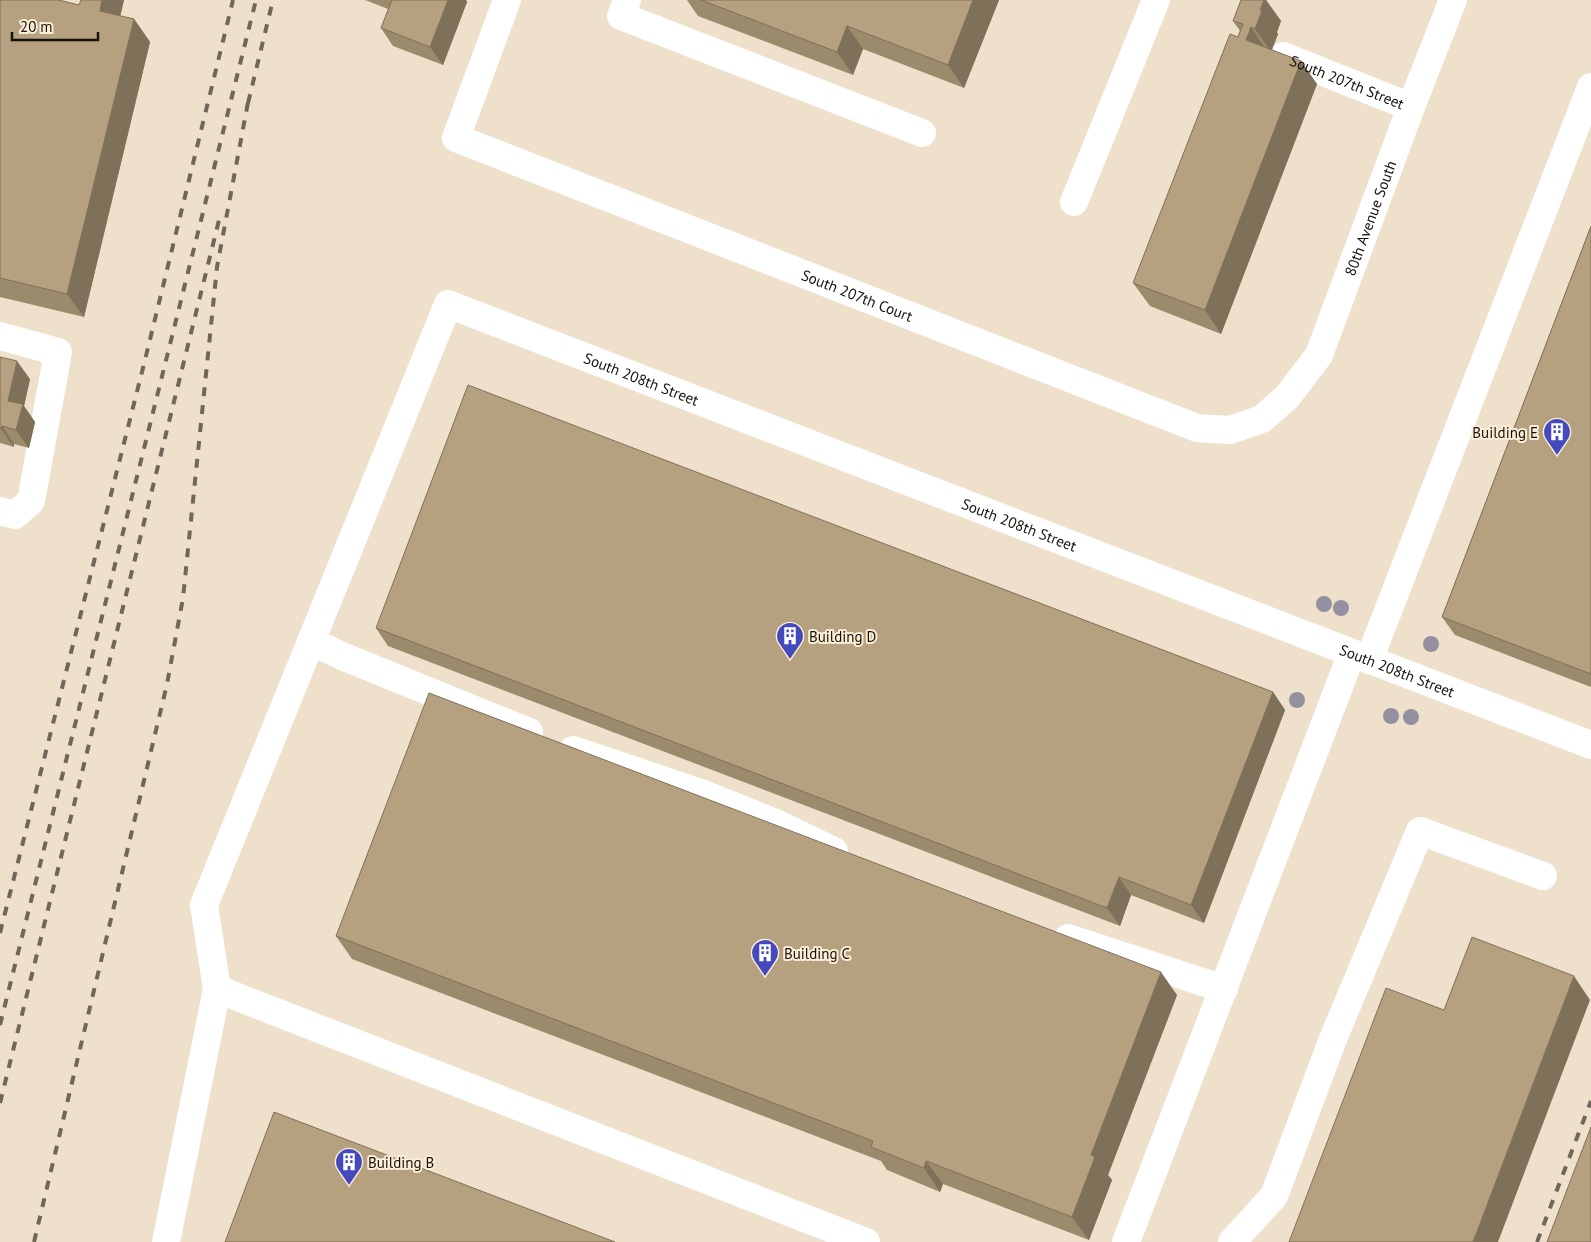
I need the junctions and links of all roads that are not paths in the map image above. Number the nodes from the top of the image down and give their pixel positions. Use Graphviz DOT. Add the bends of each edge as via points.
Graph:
graph roads {
  1 [pos="507,0"];
  2 [pos="627,0"];
  3 [pos="1156,0"];
  4 [pos="1453,0"];
  5 [pos="1282,56"];
  6 [pos="1591,87"];
  7 [pos="1411,107"];
  8 [pos="922,133"];
  9 [pos="1074,202"];
  10 [pos="0,336"];
  11 [pos="1262,419"];
  12 [pos="0,511"];
  13 [pos="311,641"];
  14 [pos="1361,657"];
  15 [pos="1591,745"];
  16 [pos="861,862"];
  17 [pos="1543,876"];
  18 [pos="1044,929"];
  19 [pos="1224,988"];
  20 [pos="217,989"];
  21 [pos="166,1242"];
  22 [pos="866,1242"];
  23 [pos="1126,1242"];
  24 [pos="1232,1242"];
  1 -- 11 [label="street, South 207th Court" via="456,138 1197,428 1230,430"];
  2 -- 8 [label="street" via="621,16"];
  3 -- 9 [label="street"];
  4 -- 7 [label="street, 80th Avenue South"];
  5 -- 7 [label="street, South 207th Street"];
  6 -- 14 [label="street"];
  7 -- 11 [label="street, 80th Avenue South" via="1318,355 1287,397"];
  10 -- 12 [label="street" via="58,352 31,500 15,515"];
  13 -- 14 [label="street, South 208th Street" via="448,304"];
  13 -- 16 [label="street" via="575,750 701,792"];
  13 -- 20 [label="street" via="204,906"];
  14 -- 15 [label="street, South 208th Street"];
  14 -- 19 [label="street"];
  17 -- 24 [label="street" via="1420,831 1333,1039 1274,1196"];
  18 -- 19 [label="street"];
  19 -- 23 [label="street"];
  20 -- 21 [label="street"];
  20 -- 22 [label="street"];
}
